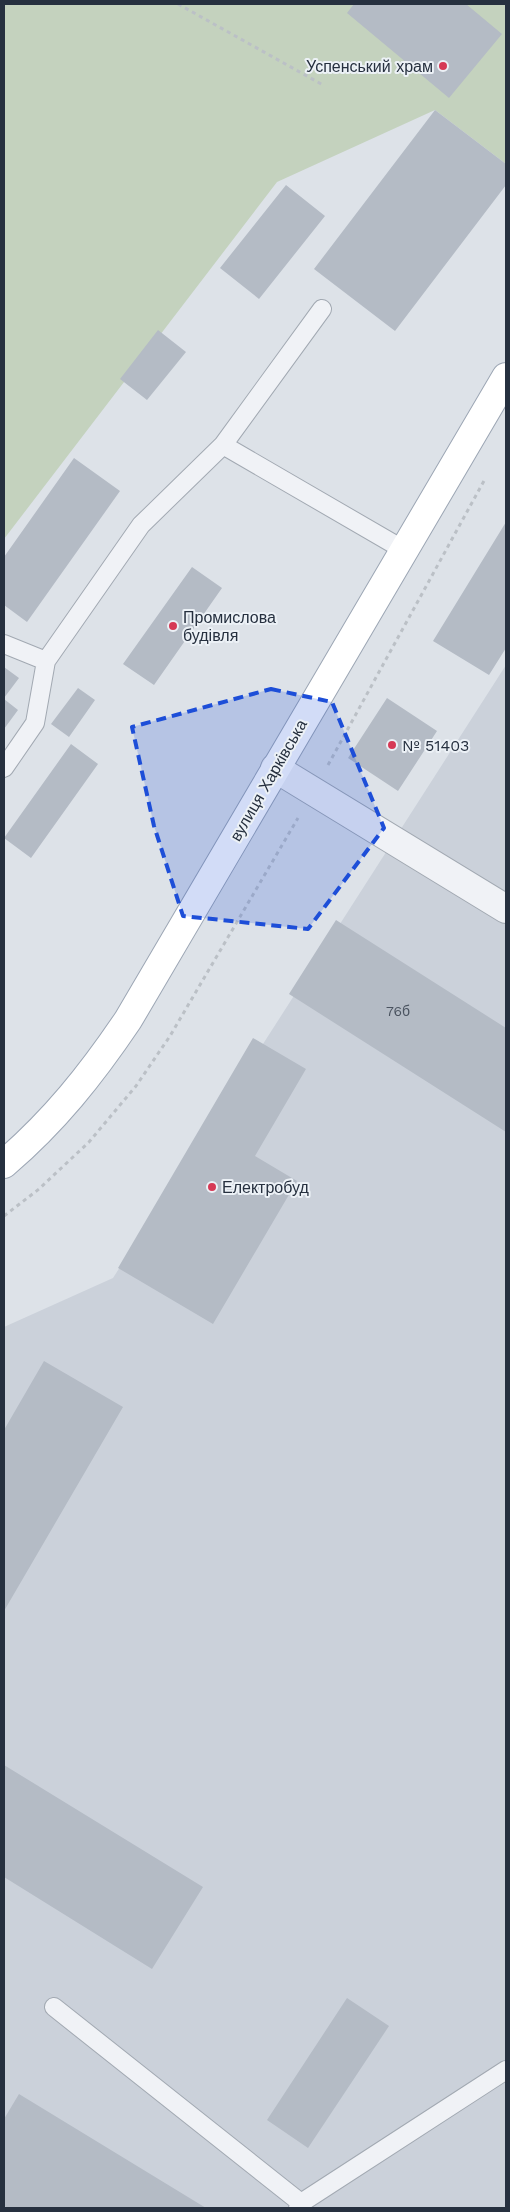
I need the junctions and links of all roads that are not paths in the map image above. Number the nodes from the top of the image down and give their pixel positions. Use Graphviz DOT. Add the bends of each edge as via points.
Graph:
graph roads {
  1 [pos="322,309"];
  2 [pos="506,377"];
  3 [pos="224,445"];
  4 [pos="404,550"];
  5 [pos="4,644"];
  6 [pos="46,661"];
  7 [pos="4,768"];
  8 [pos="275,768"];
  9 [pos="506,909"];
  10 [pos="4,1164"];
  11 [pos="54,2007"];
  12 [pos="506,2070"];
  13 [pos="300,2206"];
  1 -- 3 [label="lane"];
  2 -- 4 [label="main road, вулиця Харківська"];
  3 -- 4 [label="lane"];
  3 -- 6 [label="lane" via="141,524"];
  4 -- 8 [label="main road, вулиця Харківська"];
  5 -- 6 [label="lane"];
  6 -- 7 [label="lane" via="35,723"];
  8 -- 9 [label="street"];
  8 -- 10 [label="main road, вулиця Харківська" via="128,1020 95,1069 55,1116"];
  11 -- 13 [label="lane"];
  12 -- 13 [label="lane"];
}
